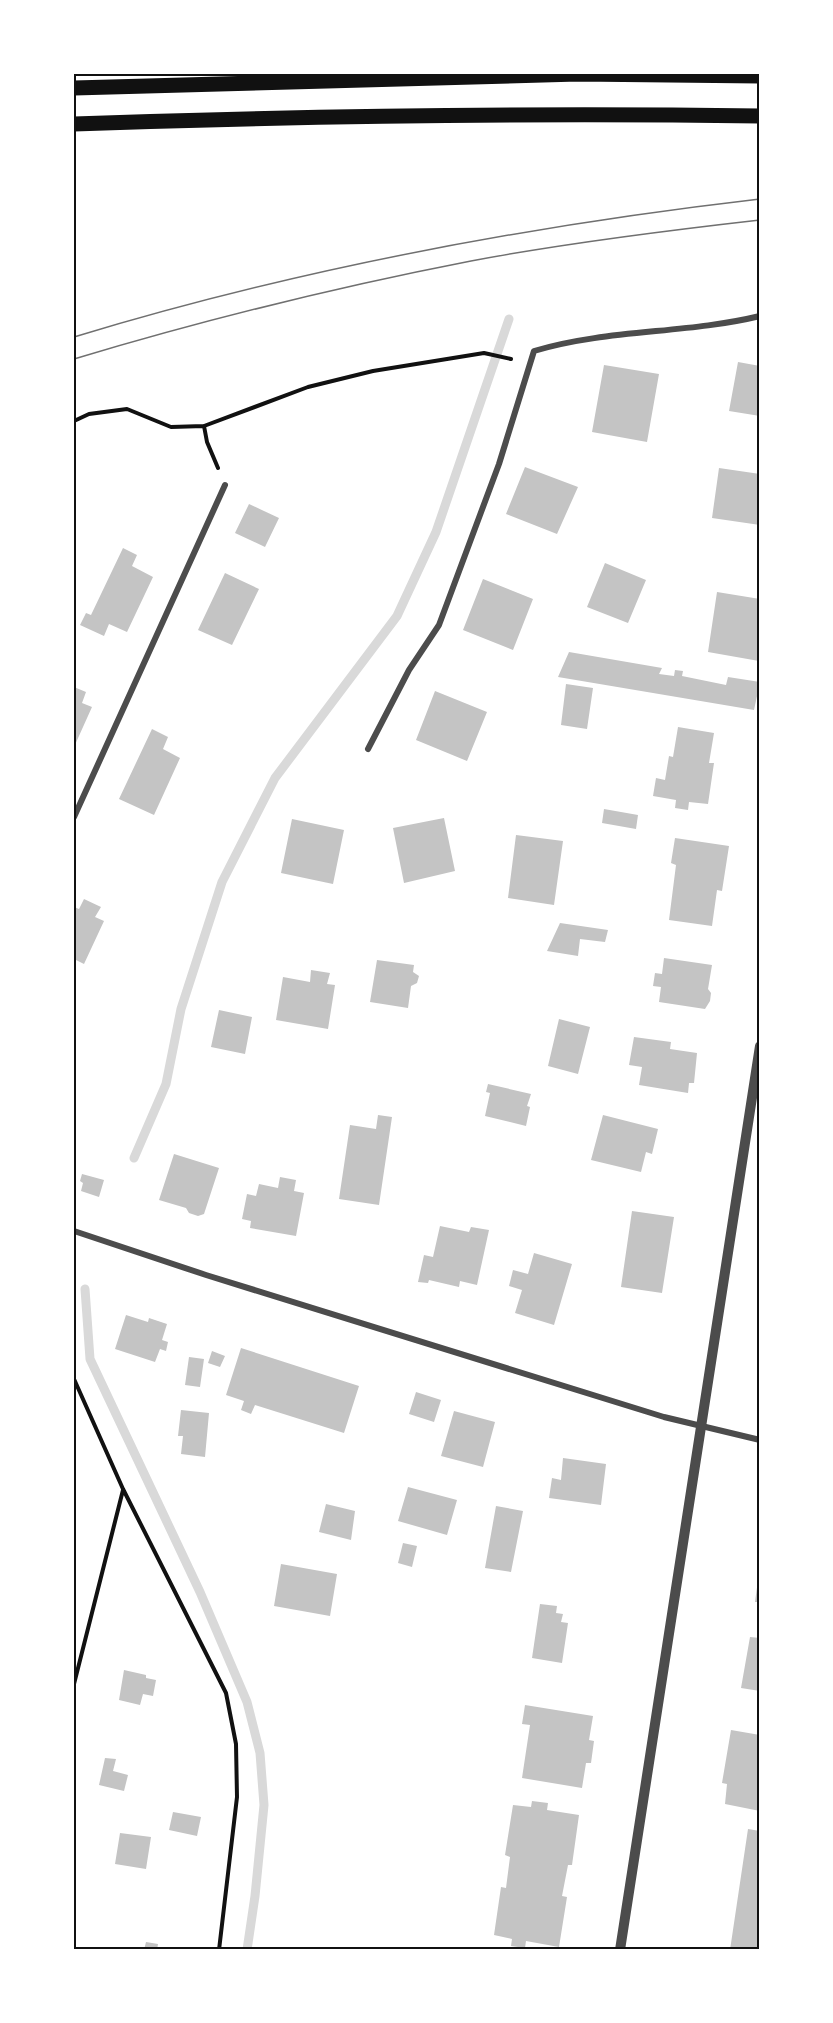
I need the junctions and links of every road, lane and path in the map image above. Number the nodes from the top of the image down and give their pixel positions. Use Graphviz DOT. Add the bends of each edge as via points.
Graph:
graph roads {
  1 [pos="759,76"];
  2 [pos="74,88"];
  3 [pos="759,116"];
  4 [pos="74,124"];
  5 [pos="759,316"];
  6 [pos="514,360"];
  7 [pos="74,422"];
  8 [pos="204,426"];
  9 [pos="225,485"];
  10 [pos="368,749"];
  11 [pos="74,817"];
  12 [pos="759,1046"];
  13 [pos="74,1231"];
  14 [pos="74,1379"];
  15 [pos="700,1426"];
  16 [pos="759,1440"];
  17 [pos="123,1489"];
  18 [pos="74,1684"];
  19 [pos="219,1950"];
  20 [pos="620,1950"];
  1 -- 2 [label="main road" via="578,74"];
  3 -- 4 [label="main road" via="594,113"];
  5 -- 10 [label="street" via="725,324 564,342 534,351 499,464 439,625 409,670"];
  6 -- 8 [label="path" via="484,353 373,371 308,387"];
  7 -- 8 [label="path" via="89,414 127,409 171,427"];
  8 -- 9 [label="path"];
  9 -- 11 [label="street"];
  12 -- 15 [label="street"];
  13 -- 15 [label="street"];
  14 -- 17 [label="path"];
  15 -- 16 [label="street"];
  15 -- 20 [label="street"];
  17 -- 18 [label="path"];
  17 -- 19 [label="path" via="226,1693 236,1744 237,1797"];
}
